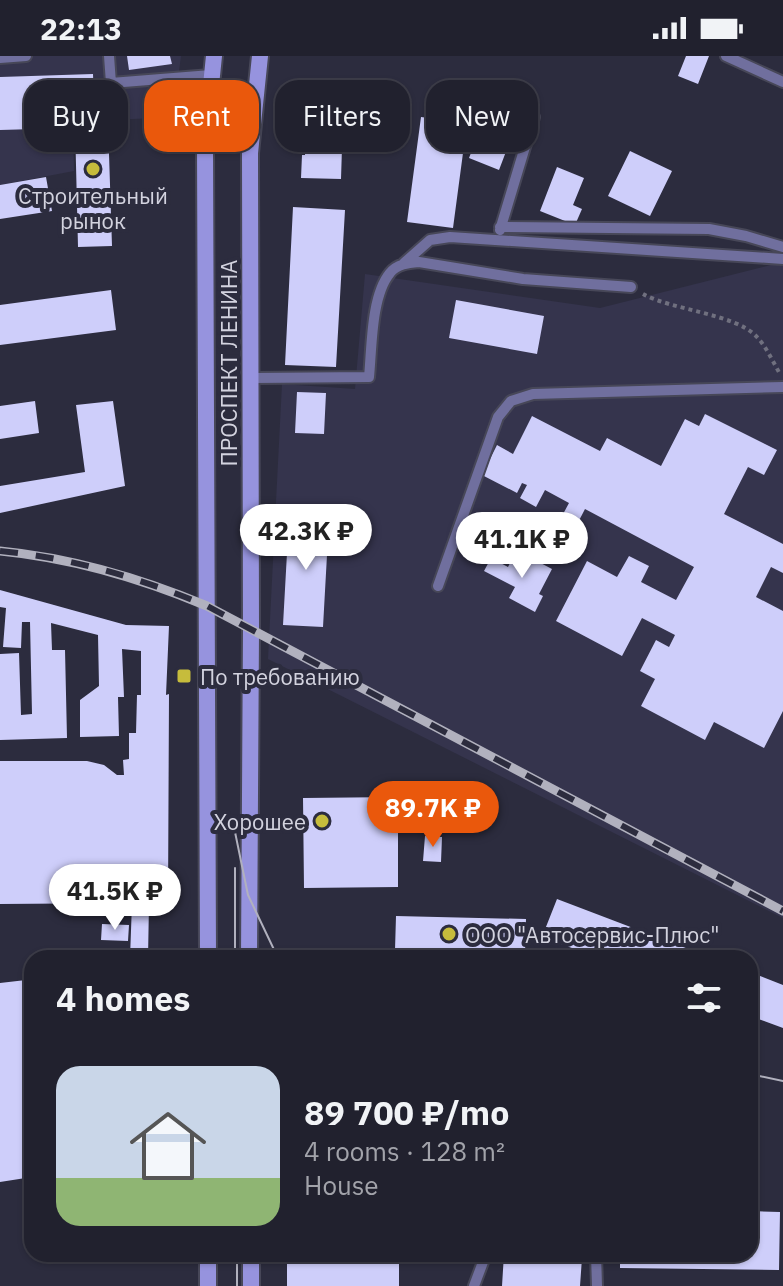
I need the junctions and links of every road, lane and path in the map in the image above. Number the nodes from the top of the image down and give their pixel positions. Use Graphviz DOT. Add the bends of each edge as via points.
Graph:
graph roads {
  1 [pos="26,56"];
  2 [pos="109,56"];
  3 [pos="214,56"];
  4 [pos="260,56"];
  5 [pos="726,56"];
  6 [pos="0,58"];
  7 [pos="211,75"];
  8 [pos="783,82"];
  9 [pos="523,152"];
  10 [pos="500,227"];
  11 [pos="497,240"];
  12 [pos="783,247"];
  13 [pos="783,259"];
  14 [pos="404,263"];
  15 [pos="631,287"];
  16 [pos="250,378"];
  17 [pos="783,379"];
  18 [pos="783,387"];
  19 [pos="438,586"];
  20 [pos="208,950"];
  21 [pos="249,950"];
  22 [pos="208,1262"];
  23 [pos="251,1262"];
  24 [pos="483,1262"];
  25 [pos="596,1262"];
  26 [pos="208,1286"];
  27 [pos="251,1286"];
  28 [pos="474,1286"];
  29 [pos="597,1286"];
  1 -- 6 [label="lane"];
  2 -- 7 [label="lane" via="111,83"];
  3 -- 7 [label="main road, ПРОСПЕКТ ЛЕНИНА"];
  4 -- 16 [label="main road, ПРОСПЕКТ ЛЕНИНА" via="250,153"];
  5 -- 8 [label="lane"];
  7 -- 20 [label="main road, ПРОСПЕКТ ЛЕНИНА" via="205,144"];
  9 -- 10 [label="lane"];
  10 -- 11 [label="lane"];
  10 -- 12 [label="lane" via="709,229"];
  11 -- 13 [label="lane"];
  11 -- 14 [label="lane" via="430,240"];
  14 -- 15 [label="lane"];
  14 -- 16 [label="lane" via="391,272 378,298 369,377"];
  15 -- 17 [label="path" via="658,302 745,328 757,337"];
  16 -- 21 [label="main road, ПРОСПЕКТ ЛЕНИНА"];
  18 -- 19 [label="lane" via="533,394 511,401 498,417"];
  22 -- 26 [label="main road"];
  23 -- 27 [label="main road"];
  24 -- 28 [label="lane"];
  25 -- 29 [label="lane"];
}
